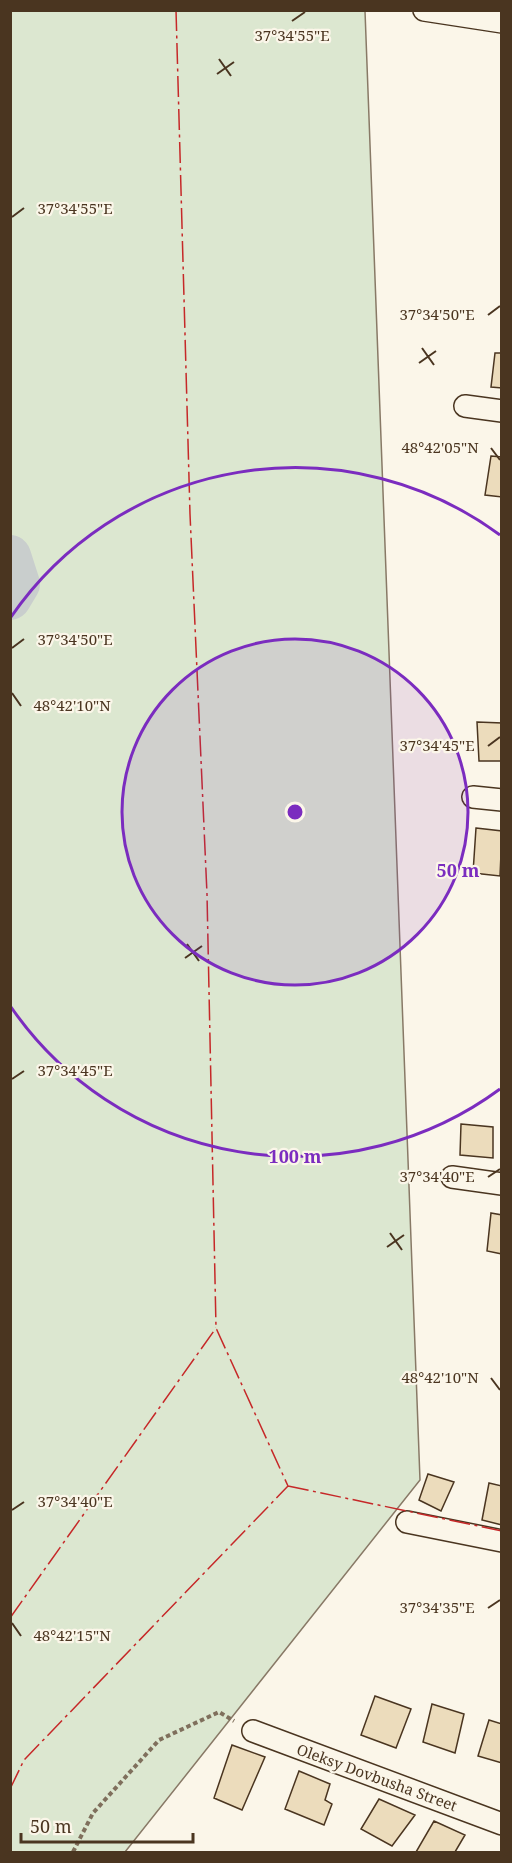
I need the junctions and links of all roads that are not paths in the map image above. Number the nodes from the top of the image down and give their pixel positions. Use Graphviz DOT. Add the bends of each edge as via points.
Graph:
graph roads {
  1 [pos="424,10"];
  2 [pos="501,22"];
  3 [pos="465,406"];
  4 [pos="501,411"];
  5 [pos="473,796"];
  6 [pos="501,800"];
  7 [pos="452,1177"];
  8 [pos="501,1184"];
  9 [pos="407,1522"];
  10 [pos="501,1541"];
  11 [pos="253,1731"];
  12 [pos="501,1824"];
  1 -- 2 [label="street"];
  3 -- 4 [label="street"];
  5 -- 6 [label="street"];
  7 -- 8 [label="street"];
  9 -- 10 [label="street"];
  11 -- 12 [label="street, Oleksy Dovbusha Street"];
}
